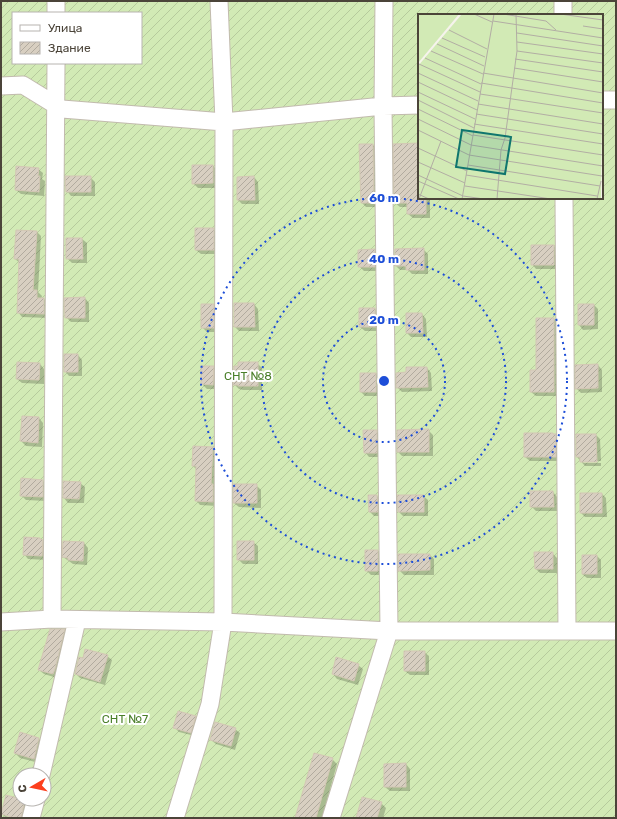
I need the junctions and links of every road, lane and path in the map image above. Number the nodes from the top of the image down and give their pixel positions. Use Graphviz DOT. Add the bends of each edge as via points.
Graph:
graph roads {
  1 [pos="56,1"];
  2 [pos="218,1"];
  3 [pos="384,1"];
  4 [pos="563,1"];
  5 [pos="56,12"];
  6 [pos="563,14"];
  7 [pos="56,64"];
  8 [pos="1,86"];
  9 [pos="603,100"];
  10 [pos="616,100"];
  11 [pos="418,105"];
  12 [pos="56,106"];
  13 [pos="383,106"];
  14 [pos="224,122"];
  15 [pos="564,199"];
  16 [pos="52,619"];
  17 [pos="77,620"];
  18 [pos="1,622"];
  19 [pos="223,622"];
  20 [pos="389,631"];
  21 [pos="567,631"];
  22 [pos="616,631"];
  23 [pos="43,767"];
  24 [pos="34,807"];
  25 [pos="32,818"];
  26 [pos="175,818"];
  27 [pos="332,818"];
  1 -- 5 [label="street"];
  2 -- 14 [label="street"];
  3 -- 13 [label="street"];
  4 -- 6 [label="street"];
  7 -- 12 [label="street"];
  8 -- 12 [label="street" via="23,85"];
  9 -- 10 [label="street"];
  11 -- 13 [label="street"];
  12 -- 14 [label="street" via="62,109"];
  12 -- 16 [label="street"];
  13 -- 14 [label="street"];
  13 -- 20 [label="street"];
  14 -- 19 [label="street"];
  15 -- 21 [label="street"];
  16 -- 17 [label="street"];
  16 -- 18 [label="street"];
  17 -- 19 [label="street"];
  17 -- 23 [label="street"];
  19 -- 20 [label="street"];
  19 -- 26 [label="street" via="210,704"];
  20 -- 21 [label="street"];
  20 -- 27 [label="street"];
  21 -- 22 [label="street"];
  24 -- 25 [label="street"];
}
